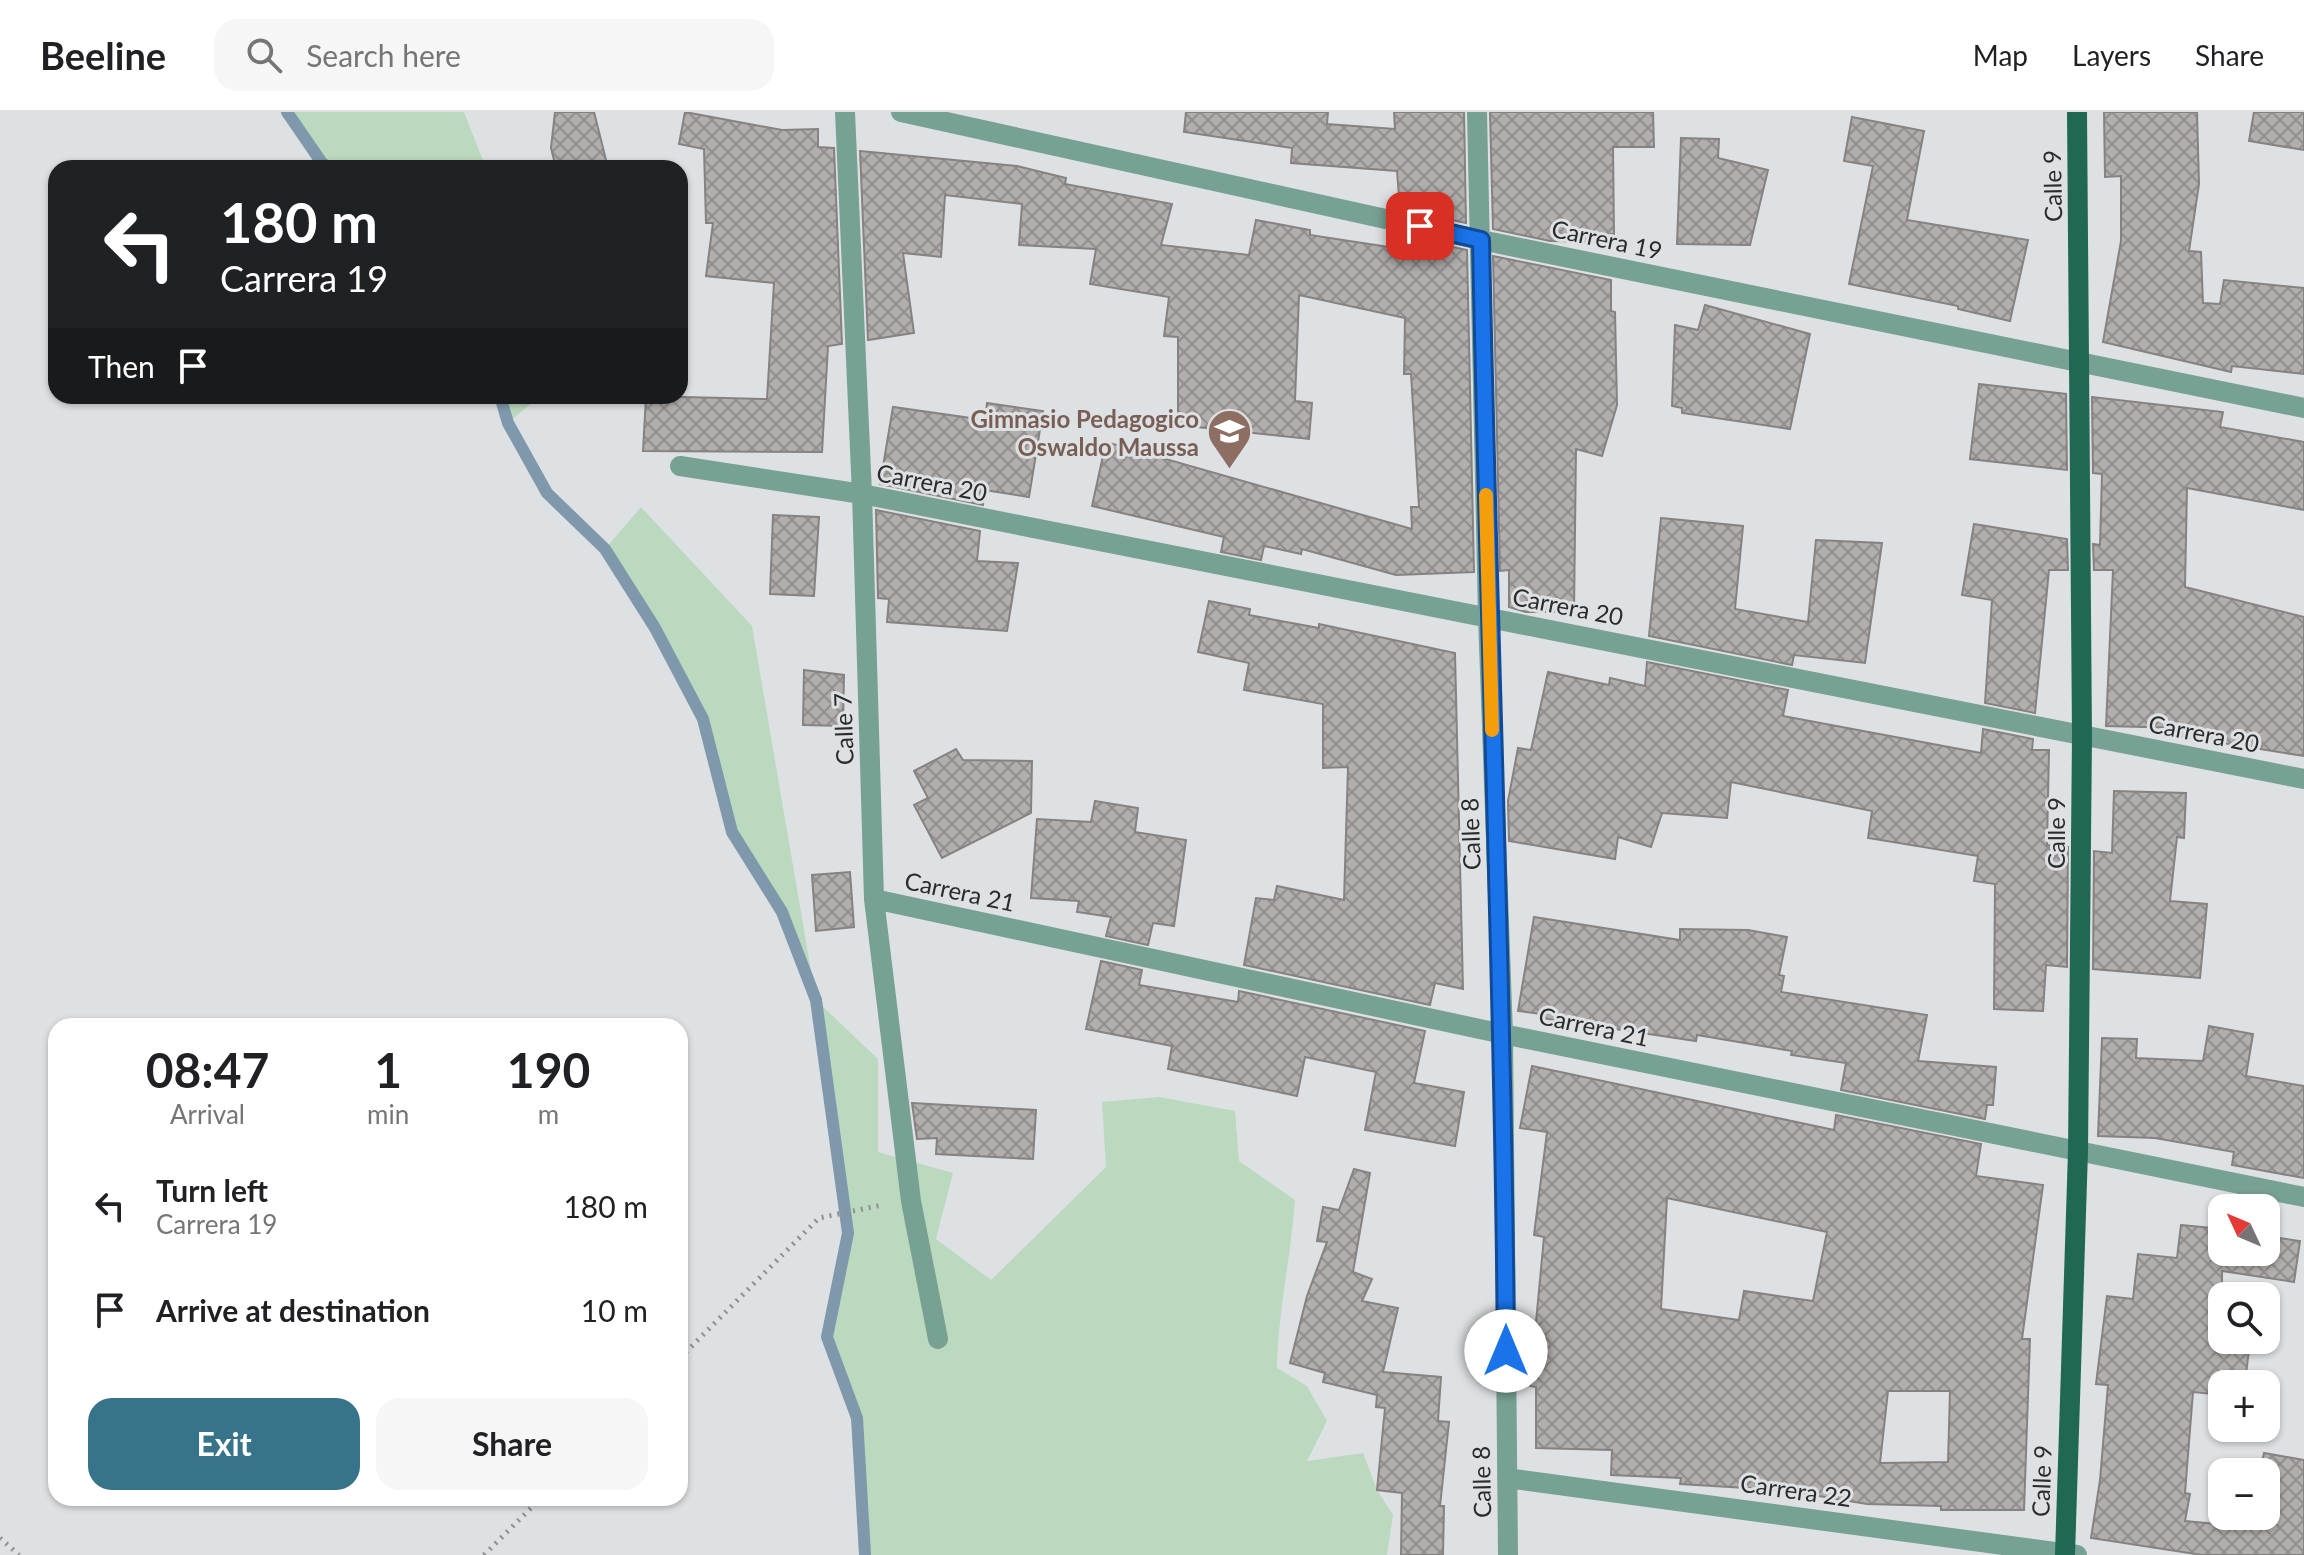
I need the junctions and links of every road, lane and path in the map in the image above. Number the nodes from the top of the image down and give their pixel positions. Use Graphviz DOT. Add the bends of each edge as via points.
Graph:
graph roads {
  1 [pos="845,112"];
  2 [pos="901,112"];
  3 [pos="1477,112"];
  4 [pos="2077,112"];
  5 [pos="1481,240"];
  6 [pos="2081,362"];
  7 [pos="2304,408"];
  8 [pos="680,466"];
  9 [pos="862,494"];
  10 [pos="1488,617"];
  11 [pos="2082,736"];
  12 [pos="2304,779"];
  13 [pos="874,899"];
  14 [pos="1503,1034"];
  15 [pos="2078,1151"];
  16 [pos="2304,1197"];
  17 [pos="874,1206"];
  18 [pos="938,1339"];
  19 [pos="688,1350"];
  20 [pos="1507,1478"];
  21 [pos="533,1506"];
  22 [pos="0,1538"];
  23 [pos="2069,1554"];
  24 [pos="19,1555"];
  25 [pos="484,1555"];
  26 [pos="1508,1555"];
  1 -- 9 [label="street, Calle 7"];
  2 -- 5 [label="street, Carrera 19"];
  3 -- 5 [label="street, Calle 8"];
  4 -- 6 [label="main road, Calle 9"];
  5 -- 6 [label="street, Carrera 19"];
  5 -- 10 [label="street, Calle 8"];
  6 -- 7 [label="street, Carrera 19"];
  6 -- 11 [label="main road, Calle 9"];
  8 -- 9 [label="street, Carrera 20"];
  9 -- 10 [label="street, Carrera 20"];
  9 -- 13 [label="street, Calle 7"];
  10 -- 11 [label="street, Carrera 20"];
  10 -- 14 [label="street, Calle 8"];
  11 -- 12 [label="street, Carrera 20"];
  11 -- 15 [label="main road, Calle 9"];
  13 -- 14 [label="street, Carrera 21"];
  13 -- 18 [label="street, Calle 7" via="911,1201"];
  14 -- 15 [label="street, Carrera 21"];
  14 -- 20 [label="street, Calle 8"];
  15 -- 16 [label="street, Carrera 21"];
  15 -- 23 [label="main road, Calle 9"];
  17 -- 19 [label="path" via="819,1218"];
  20 -- 23 [label="street, Carrera 22"];
  20 -- 26 [label="street, Calle 8"];
  21 -- 25 [label="path"];
  22 -- 24 [label="path"];
}
